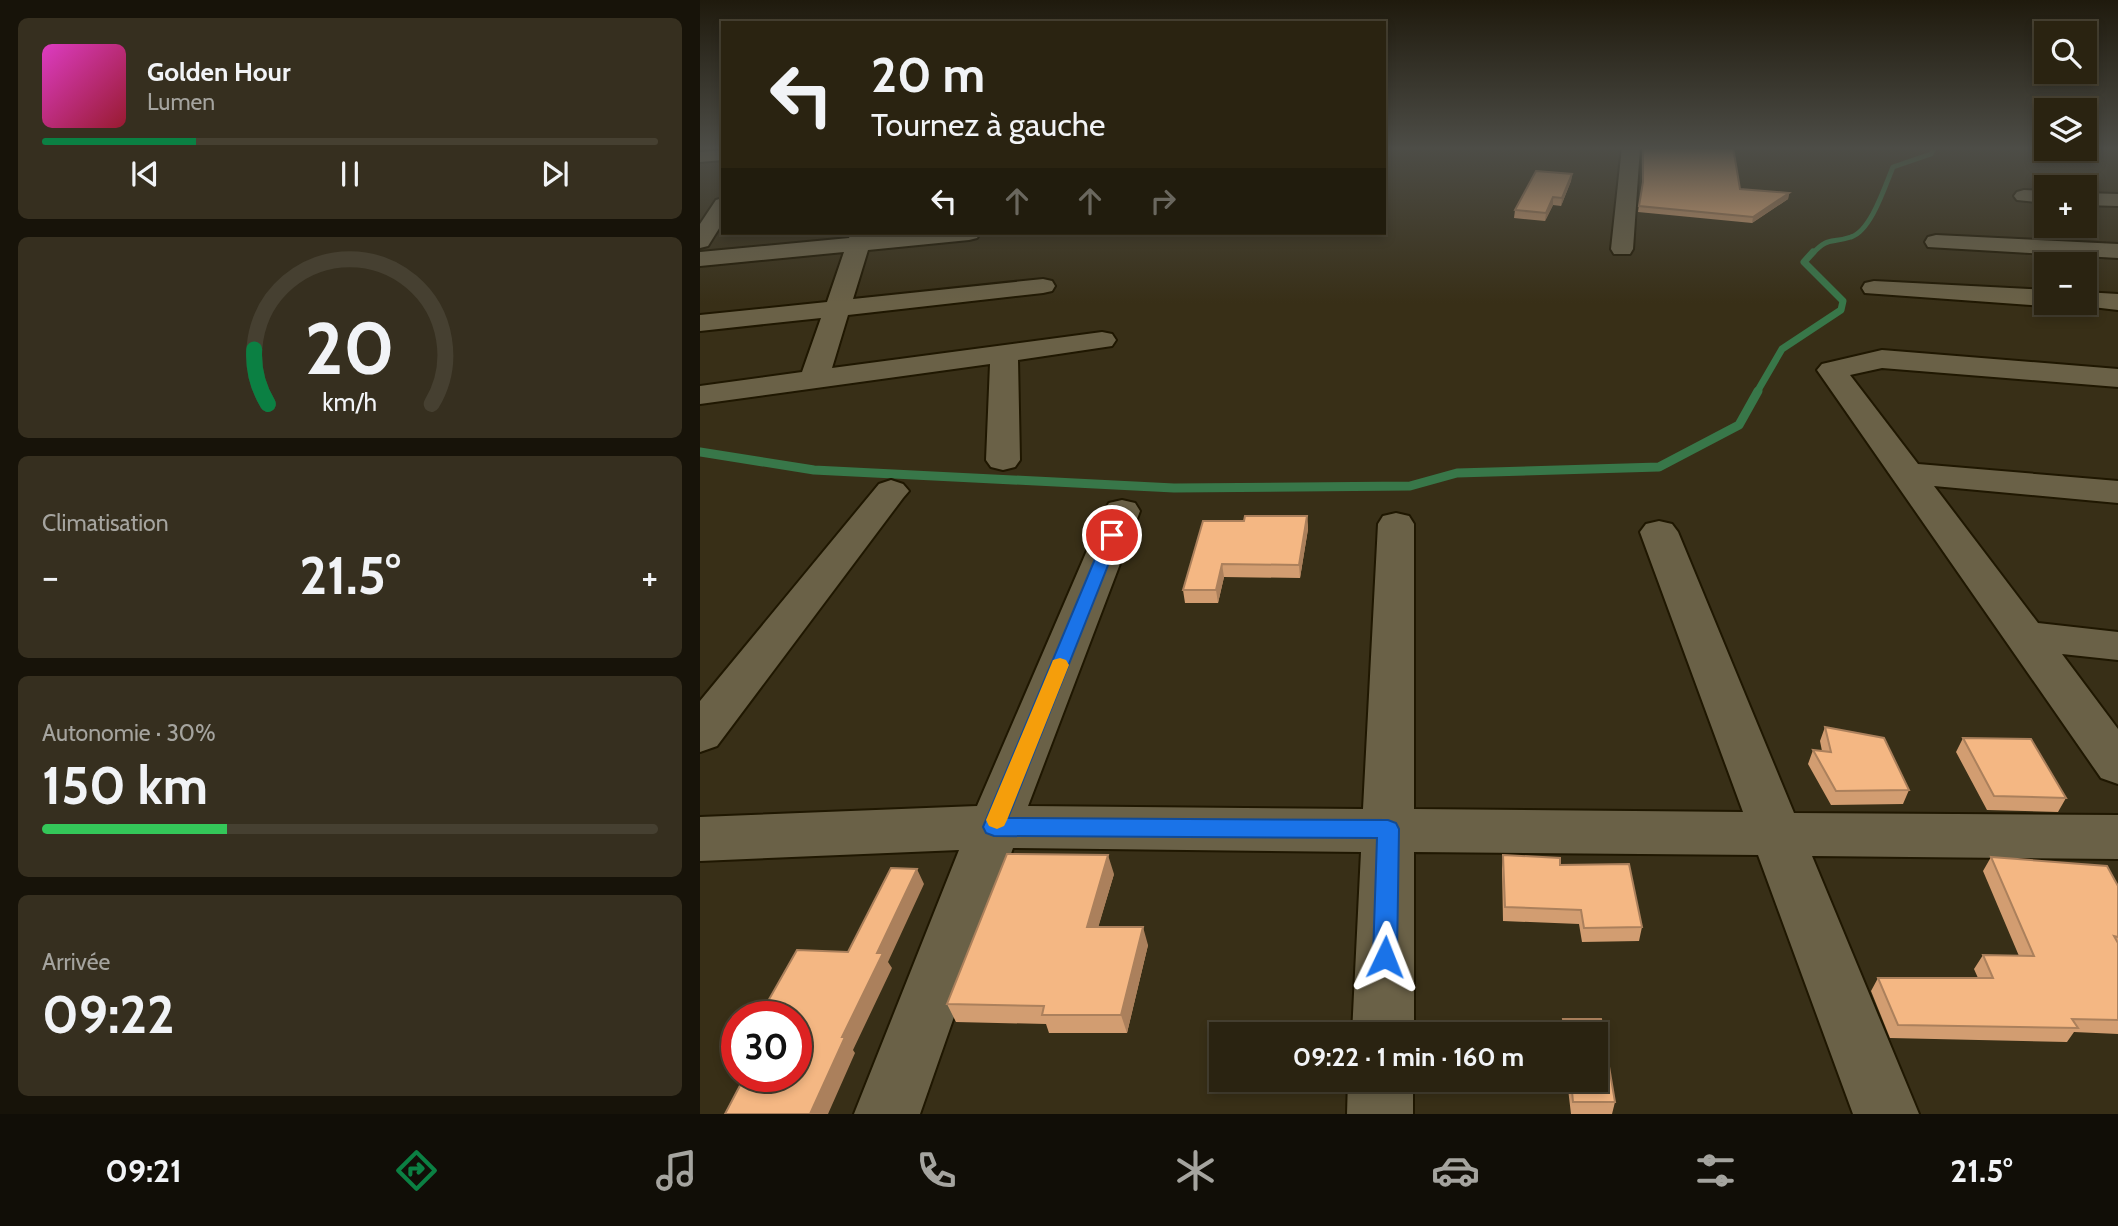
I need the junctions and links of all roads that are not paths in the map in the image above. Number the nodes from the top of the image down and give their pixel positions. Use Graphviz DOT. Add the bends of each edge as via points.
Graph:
graph roads {
  1 [pos="1626,199"];
  2 [pos="2097,199"];
  3 [pos="2118,200"];
  4 [pos="721,207"];
  5 [pos="925,235"];
  6 [pos="860,238"];
  7 [pos="700,241"];
  8 [pos="1936,242"];
  9 [pos="1622,249"];
  10 [pos="2118,251"];
  11 [pos="700,259"];
  12 [pos="1043,286"];
  13 [pos="1874,288"];
  14 [pos="2034,297"];
  15 [pos="2097,301"];
  16 [pos="2118,302"];
  17 [pos="836,308"];
  18 [pos="700,323"];
  19 [pos="1102,340"];
  20 [pos="1004,353"];
  21 [pos="2118,378"];
  22 [pos="814,379"];
  23 [pos="700,395"];
  24 [pos="1003,460"];
  25 [pos="1907,473"];
  26 [pos="891,491"];
  27 [pos="2118,492"];
  28 [pos="1122,511"];
  29 [pos="1396,524"];
  30 [pos="1660,532"];
  31 [pos="2028,636"];
  32 [pos="2118,646"];
  33 [pos="700,734"];
  34 [pos="2118,765"];
  35 [pos="994,827"];
  36 [pos="1388,829"];
  37 [pos="1778,833"];
  38 [pos="2118,837"];
  39 [pos="700,839"];
  40 [pos="1382,1022"];
  41 [pos="1381,1092"];
  42 [pos="887,1114"];
  43 [pos="1380,1114"];
  44 [pos="1886,1114"];
  1 -- 9 [label="street"];
  2 -- 3 [label="street"];
  4 -- 7 [label="street"];
  5 -- 6 [label="street"];
  6 -- 11 [label="street"];
  6 -- 17 [label="street"];
  8 -- 10 [label="street"];
  12 -- 17 [label="street"];
  13 -- 14 [label="street"];
  15 -- 16 [label="street"];
  17 -- 18 [label="street"];
  17 -- 22 [label="street"];
  19 -- 20 [label="street"];
  20 -- 22 [label="street"];
  20 -- 24 [label="street"];
  21 -- 25 [label="street" via="1882,359 1832,370"];
  22 -- 23 [label="street"];
  25 -- 27 [label="street"];
  25 -- 31 [label="street"];
  26 -- 33 [label="street"];
  28 -- 35 [label="street"];
  29 -- 36 [label="street"];
  30 -- 37 [label="street"];
  31 -- 32 [label="street"];
  31 -- 34 [label="street"];
  35 -- 36 [label="street"];
  35 -- 39 [label="street"];
  35 -- 42 [label="street"];
  36 -- 37 [label="street"];
  36 -- 40 [label="street"];
  37 -- 38 [label="street"];
  37 -- 44 [label="street"];
  41 -- 43 [label="street"];
}
